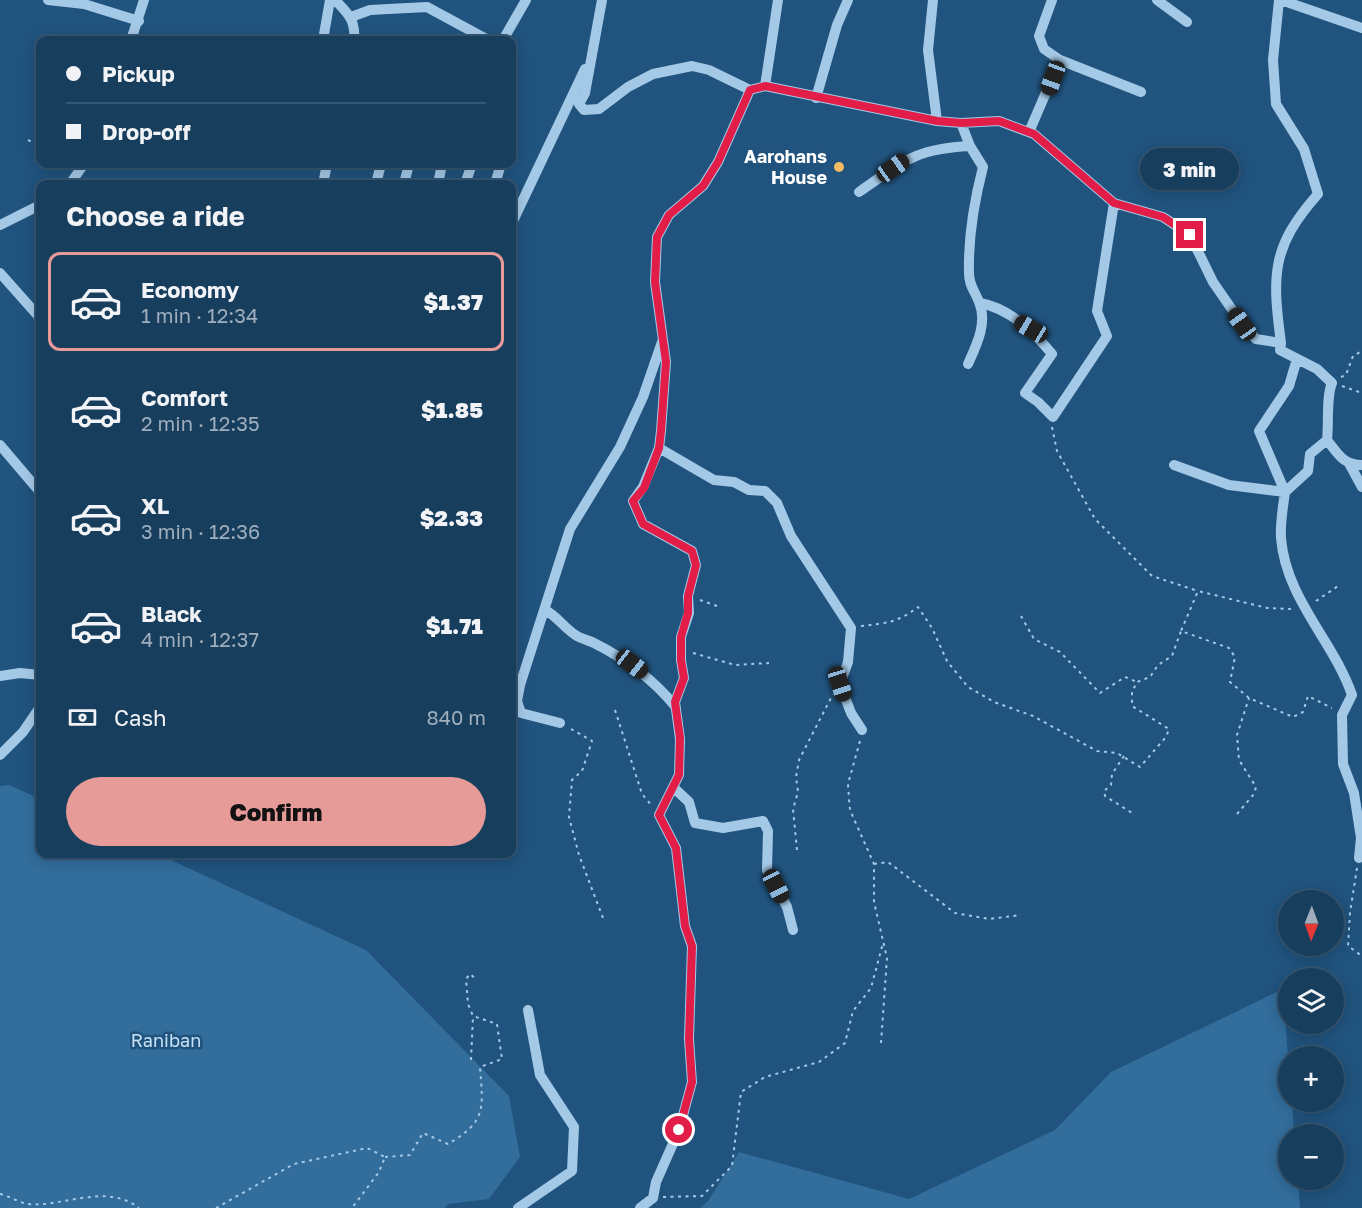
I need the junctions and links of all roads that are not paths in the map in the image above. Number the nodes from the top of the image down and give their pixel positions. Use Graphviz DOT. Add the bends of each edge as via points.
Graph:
graph roads {
  1 [pos="48,0"];
  2 [pos="144,0"];
  3 [pos="330,0"];
  4 [pos="335,0"];
  5 [pos="526,0"];
  6 [pos="602,0"];
  7 [pos="778,0"];
  8 [pos="848,0"];
  9 [pos="933,0"];
  10 [pos="1052,0"];
  11 [pos="1157,0"];
  12 [pos="1280,0"];
  13 [pos="351,17"];
  14 [pos="139,21"];
  15 [pos="1187,21"];
  16 [pos="1362,28"];
  17 [pos="133,36"];
  18 [pos="324,36"];
  19 [pos="354,36"];
  20 [pos="481,36"];
  21 [pos="505,36"];
  22 [pos="594,50"];
  23 [pos="1060,60"];
  24 [pos="765,86"];
  25 [pos="750,90"];
  26 [pos="1141,92"];
  27 [pos="816,98"];
  28 [pos="937,121"];
  29 [pos="962,123"];
  30 [pos="1029,132"];
  31 [pos="970,146"];
  32 [pos="859,192"];
  33 [pos="1114,203"];
  34 [pos="36,207"];
  35 [pos="516,215"];
  36 [pos="0,225"];
  37 [pos="0,273"];
  38 [pos="980,303"];
  39 [pos="36,314"];
  40 [pos="662,342"];
  41 [pos="1281,343"];
  42 [pos="1297,359"];
  43 [pos="968,364"];
  44 [pos="1327,440"];
  45 [pos="0,445"];
  46 [pos="659,448"];
  47 [pos="1174,465"];
  48 [pos="1350,465"];
  49 [pos="1362,465"];
  50 [pos="36,487"];
  51 [pos="1362,487"];
  52 [pos="1285,492"];
  53 [pos="544,610"];
  54 [pos="36,675"];
  55 [pos="0,676"];
  56 [pos="675,706"];
  57 [pos="36,713"];
  58 [pos="560,723"];
  59 [pos="862,730"];
  60 [pos="0,755"];
  61 [pos="674,788"];
  62 [pos="1359,858"];
  63 [pos="793,930"];
  64 [pos="528,1010"];
  65 [pos="518,1208"];
  66 [pos="640,1208"];
  1 -- 14 [label="street" via="84,3"];
  2 -- 14 [label="street"];
  3 -- 18 [label="street"];
  4 -- 13 [label="street"];
  5 -- 21 [label="street"];
  6 -- 22 [label="street"];
  7 -- 24 [label="street"];
  8 -- 27 [label="street"];
  9 -- 28 [label="street" via="928,50"];
  10 -- 23 [label="street" via="1039,36 1044,48"];
  11 -- 15 [label="street"];
  12 -- 16 [label="street"];
  12 -- 41 [label="street" via="1273,60 1276,104 1304,149 1318,194 1295,219 1280,246 1276,285"];
  13 -- 19 [label="street"];
  13 -- 20 [label="street" via="370,10 427,7"];
  14 -- 17 [label="street"];
  22 -- 25 [label="street" via="579,104 589,112 653,74 692,66"];
  22 -- 35 [label="street"];
  23 -- 26 [label="street"];
  23 -- 30 [label="street"];
  24 -- 25 [label="street"];
  24 -- 27 [label="street"];
  25 -- 40 [label="street" via="703,186 669,215 657,237 655,282"];
  27 -- 28 [label="street"];
  28 -- 29 [label="street"];
  29 -- 30 [label="street" via="999,121"];
  29 -- 31 [label="street"];
  30 -- 33 [label="street"];
  31 -- 32 [label="street" via="936,148 910,156"];
  31 -- 38 [label="street" via="983,167 972,213 969,274 970,289"];
  33 -- 38 [label="street" via="1097,310 1107,336 1053,417 1025,393 1052,354 1031,329 991,305"];
  33 -- 41 [label="street" via="1163,217 1190,235 1213,282 1242,324 1256,339"];
  34 -- 36 [label="street"];
  37 -- 39 [label="street"];
  38 -- 43 [label="street" via="981,337"];
  40 -- 46 [label="street" via="666,362"];
  40 -- 53 [label="street" via="643,398 620,447 570,529"];
  41 -- 42 [label="street" via="1280,350"];
  42 -- 44 [label="street" via="1317,369 1332,383"];
  42 -- 52 [label="street" via="1289,386 1259,431"];
  44 -- 48 [label="street"];
  44 -- 52 [label="street" via="1310,454 1308,471"];
  45 -- 50 [label="street"];
  46 -- 56 [label="street" via="644,488 633,501 643,524 692,551 696,565 681,649 684,678"];
  46 -- 59 [label="street" via="714,480 765,491 777,503 791,536 851,628 848,662 840,684"];
  47 -- 52 [label="street" via="1229,485"];
  48 -- 49 [label="street"];
  48 -- 51 [label="street"];
  52 -- 62 [label="street" via="1282,545 1289,574 1304,609 1342,667 1353,695 1342,715 1343,764 1354,794 1361,838"];
  53 -- 56 [label="street" via="579,638 632,664"];
  53 -- 58 [label="street" via="517,701 521,713"];
  54 -- 55 [label="street"];
  56 -- 61 [label="street" via="680,738 679,775"];
  57 -- 60 [label="street"];
  61 -- 63 [label="street" via="688,802 695,823 723,828 763,821 768,831 767,870"];
  61 -- 66 [label="street" via="659,815 676,848 685,926 692,946 692,1082 653,1198"];
  64 -- 65 [label="street" via="540,1075 574,1127 572,1171"];
}
